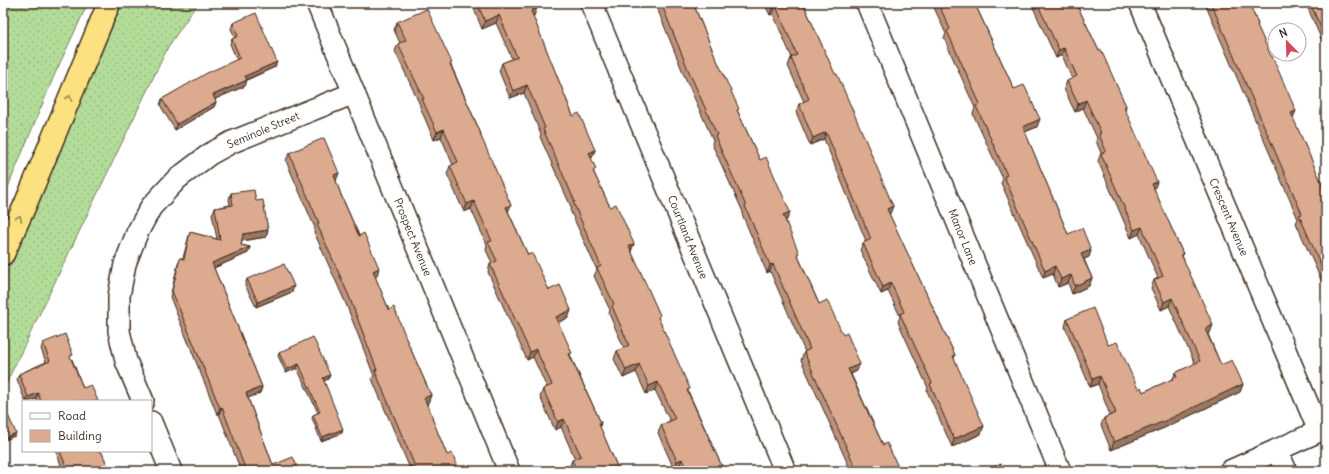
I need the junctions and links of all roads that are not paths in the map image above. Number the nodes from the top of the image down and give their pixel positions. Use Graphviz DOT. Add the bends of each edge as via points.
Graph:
graph roads {
  1 [pos="109,3"];
  2 [pos="317,3"];
  3 [pos="591,3"];
  4 [pos="866,3"];
  5 [pos="1140,3"];
  6 [pos="354,93"];
  7 [pos="3,254"];
  8 [pos="142,400"];
  9 [pos="152,424"];
  10 [pos="1322,430"];
  11 [pos="1277,450"];
  12 [pos="171,471"];
  13 [pos="509,471"];
  14 [pos="785,471"];
  15 [pos="1060,471"];
  16 [pos="1230,471"];
  17 [pos="1286,471"];
  7 -- 1 [label="highway, one-way"];
  2 -- 6 [label="street, Prospect Avenue"];
  3 -- 14 [label="street, Courtland Avenue"];
  4 -- 15 [label="street, Manor Lane"];
  5 -- 10 [label="street, Crescent Avenue"];
  6 -- 8 [label="street, Seminole Street" via="232,142 210,154 177,179 151,207 125,264 119,296 119,331 126,361"];
  6 -- 13 [label="street, Prospect Avenue"];
  9 -- 12 [label="street"];
  10 -- 11 [label="street"];
  11 -- 16 [label="street"];
  11 -- 17 [label="street"];
}
